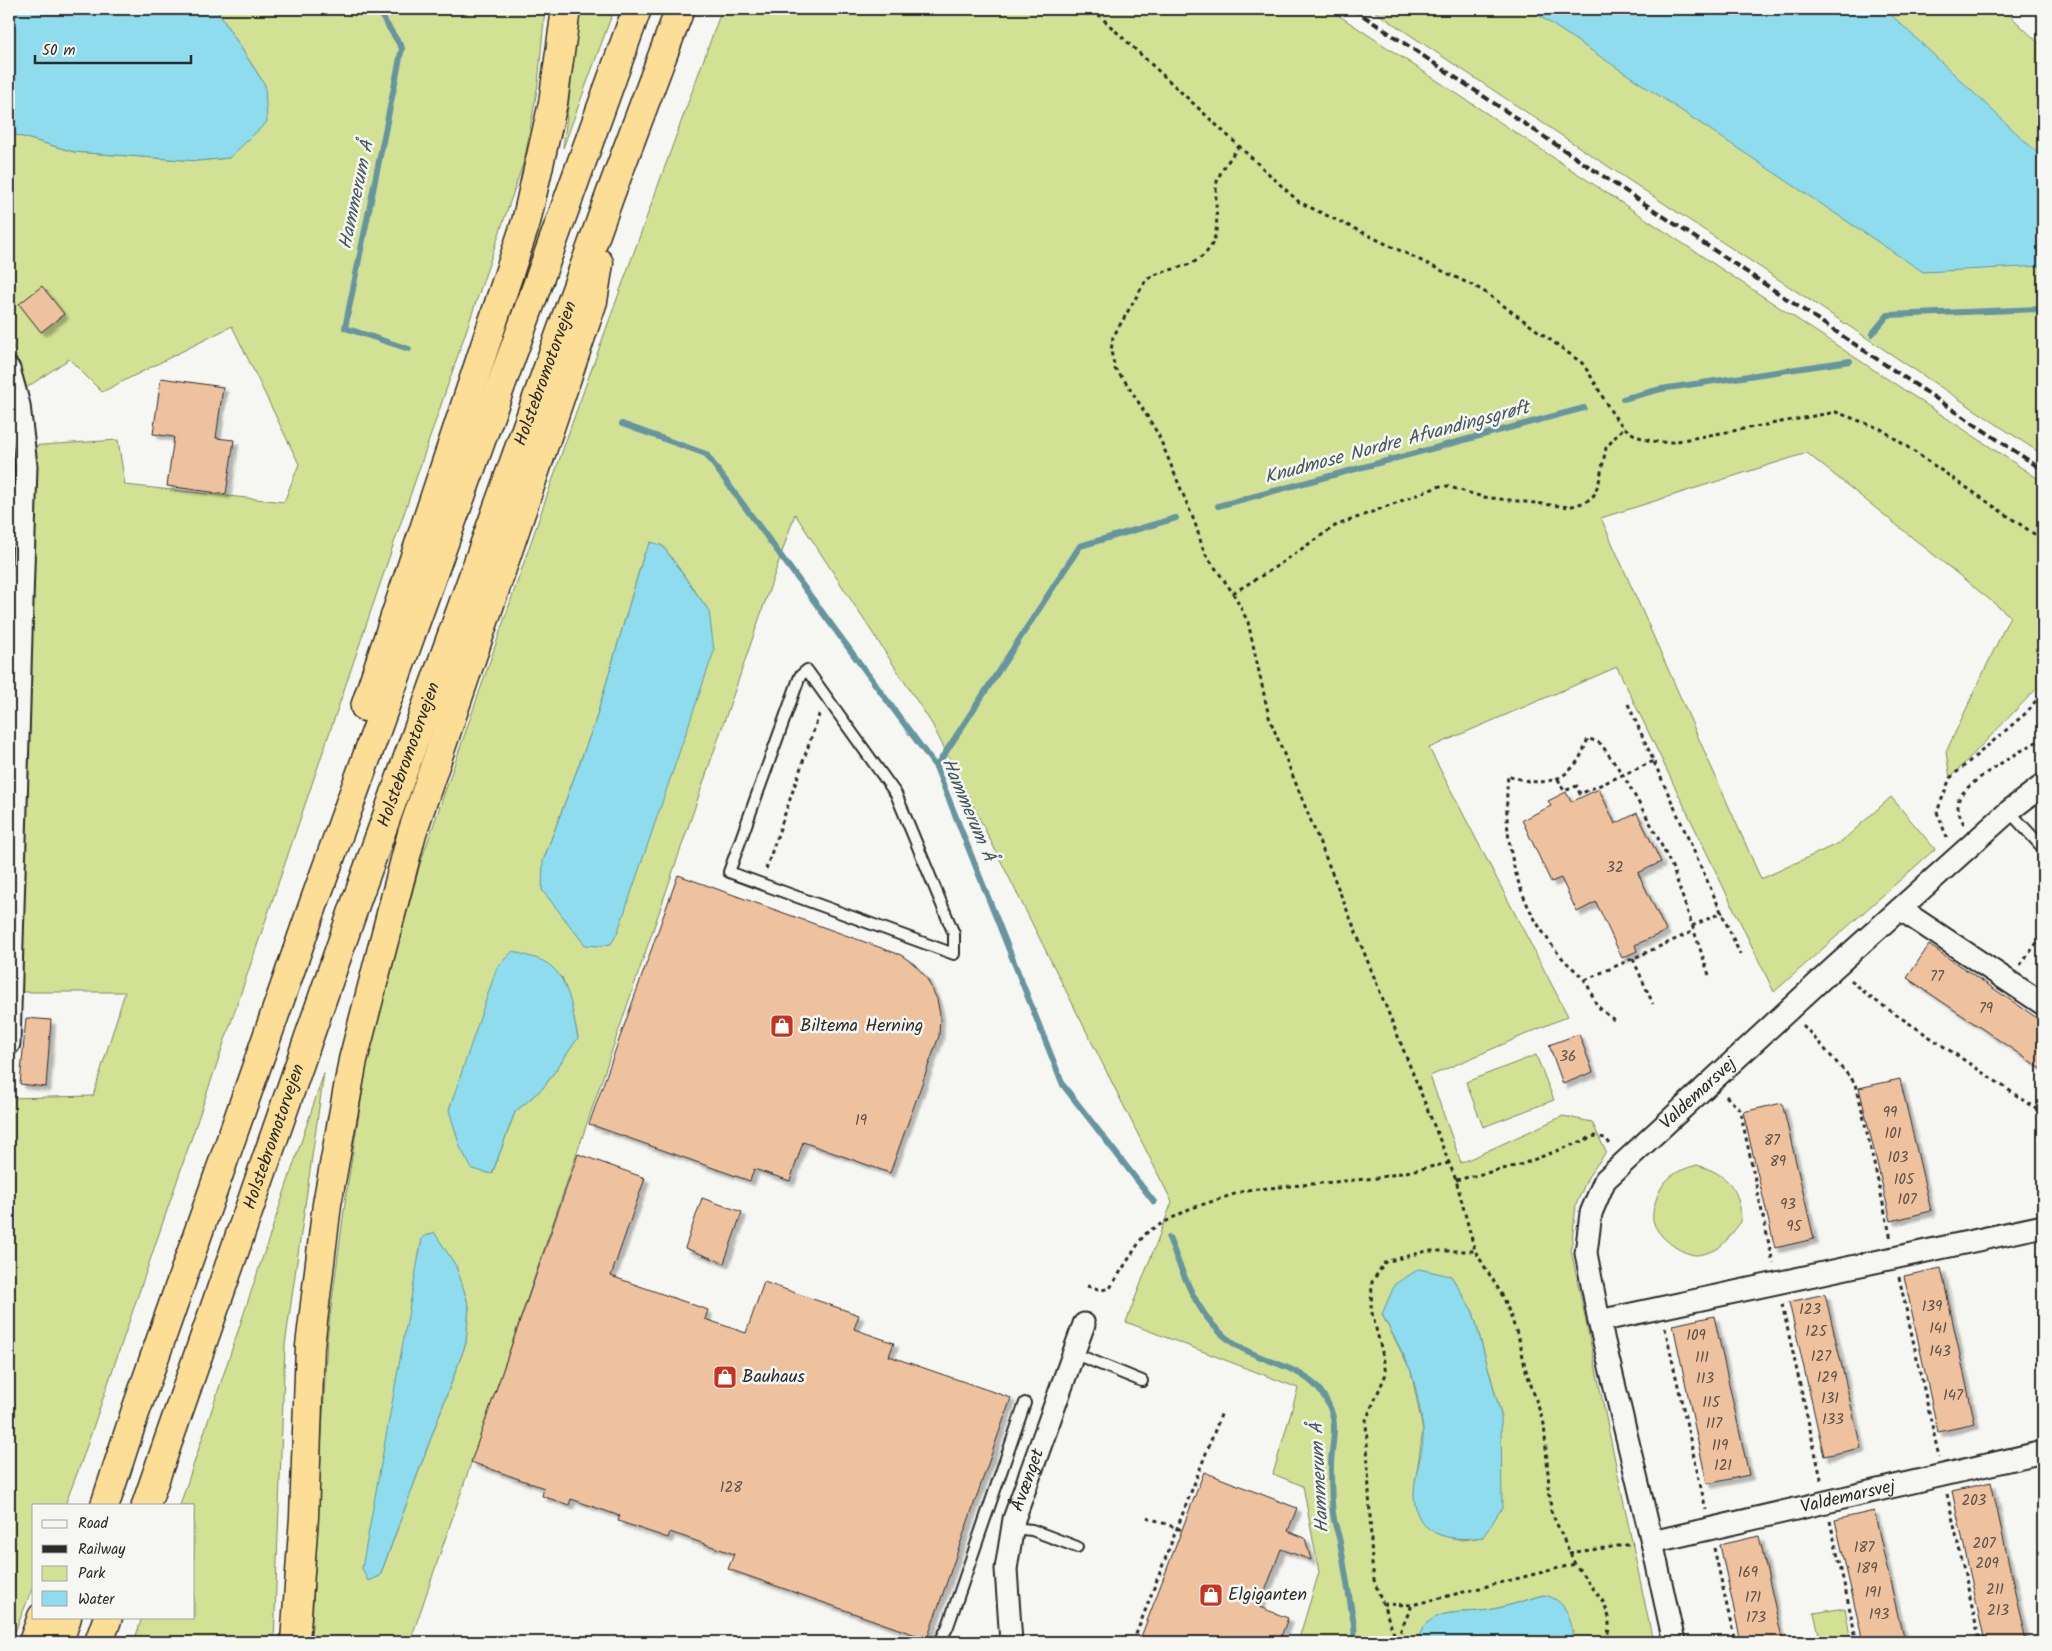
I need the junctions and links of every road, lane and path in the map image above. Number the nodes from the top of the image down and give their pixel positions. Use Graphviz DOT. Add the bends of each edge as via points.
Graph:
graph roads {
  1 [pos="566,9"];
  2 [pos="638,9"];
  3 [pos="680,9"];
  4 [pos="1092,9"];
  5 [pos="1239,146"];
  6 [pos="610,195"];
  7 [pos="9,369"];
  8 [pos="1623,428"];
  9 [pos="2043,540"];
  10 [pos="1233,593"];
  11 [pos="2043,692"];
  12 [pos="828,699"];
  13 [pos="1628,704"];
  14 [pos="2043,738"];
  15 [pos="1654,761"];
  16 [pos="1623,775"];
  17 [pos="1558,779"];
  18 [pos="2043,785"];
  19 [pos="2009,811"];
  20 [pos="1975,842"];
  21 [pos="2043,848"];
  22 [pos="1956,859"];
  23 [pos="761,884"];
  24 [pos="315,900"];
  25 [pos="1900,909"];
  26 [pos="1723,912"];
  27 [pos="1692,926"];
  28 [pos="1694,931"];
  29 [pos="2043,935"];
  30 [pos="1740,954"];
  31 [pos="1632,959"];
  32 [pos="1835,967"];
  33 [pos="1710,978"];
  34 [pos="1585,980"];
  35 [pos="2008,982"];
  36 [pos="1653,1004"];
  37 [pos="2043,1004"];
  38 [pos="1789,1010"];
  39 [pos="1614,1020"];
  40 [pos="9,1044"];
  41 [pos="1712,1081"];
  42 [pos="2043,1113"];
  43 [pos="1449,1163"];
  44 [pos="1619,1167"];
  45 [pos="1456,1180"];
  46 [pos="2043,1226"];
  47 [pos="1475,1251"];
  48 [pos="1895,1257"];
  49 [pos="1778,1282"];
  50 [pos="1087,1286"];
  51 [pos="1661,1307"];
  52 [pos="1599,1321"];
  53 [pos="1084,1324"];
  54 [pos="1073,1353"];
  55 [pos="1142,1381"];
  56 [pos="1025,1403"];
  57 [pos="1222,1412"];
  58 [pos="135,1413"];
  59 [pos="2043,1452"];
  60 [pos="1943,1475"];
  61 [pos="1826,1502"];
  62 [pos="88,1504"];
  63 [pos="105,1504"];
  64 [pos="146,1504"];
  65 [pos="1148,1517"];
  66 [pos="1013,1528"];
  67 [pos="1176,1528"];
  68 [pos="1710,1529"];
  69 [pos="1182,1530"];
  70 [pos="1652,1542"];
  71 [pos="1077,1547"];
  72 [pos="1569,1553"];
  73 [pos="1575,1564"];
  74 [pos="1383,1604"];
  75 [pos="1412,1606"];
  76 [pos="42,1618"];
  77 [pos="68,1618"];
  78 [pos="108,1618"];
  79 [pos="1397,1641"];
  80 [pos="33,1642"];
  81 [pos="59,1642"];
  82 [pos="99,1642"];
  83 [pos="294,1642"];
  84 [pos="940,1642"];
  85 [pos="1012,1642"];
  86 [pos="1133,1642"];
  87 [pos="1606,1642"];
  88 [pos="1674,1642"];
  89 [pos="1735,1642"];
  90 [pos="1857,1642"];
  91 [pos="1980,1642"];
  1 -- 24 [label="highway" via="553,103 526,222 340,783"];
  2 -- 24 [label="highway"];
  3 -- 6 [label="highway, Holstebromotorvejen"];
  4 -- 5 [label="path"];
  5 -- 8 [label="path" via="1299,202 1482,290 1582,364"];
  5 -- 10 [label="path" via="1217,180 1216,237 1206,253 1196,261 1154,274 1146,280 1113,336 1111,351 1114,369 1158,434 1204,552"];
  6 -- 64 [label="highway, Holstebromotorvejen" via="356,902"];
  6 -- 83 [label="highway" via="593,301 412,833 353,1060 327,1204 310,1346 304,1517"];
  7 -- 40 [label="street" via="19,404 26,466"];
  8 -- 9 [label="path" via="1655,443 1672,442 1836,412 1880,429"];
  8 -- 10 [label="path" via="1606,448 1599,482 1594,495 1586,502 1569,507 1483,497 1443,485 1335,526"];
  10 -- 43 [label="path" via="1248,622 1269,717"];
  11 -- 22 [label="path" via="2026,713 1950,778 1937,812"];
  12 -- 23 [label="path" via="822,705"];
  12 -- 23 [label="lane" via="807,670 800,676 729,872"];
  12 -- 23 [label="lane" via="896,794 954,934 954,954"];
  13 -- 15 [label="path"];
  14 -- 20 [label="path" via="1970,785 1959,799 1959,816"];
  15 -- 16 [label="path"];
  15 -- 26 [label="path"];
  16 -- 17 [label="path" via="1580,794 1577,786 1564,791"];
  16 -- 17 [label="path" via="1601,744 1588,738 1583,755"];
  16 -- 27 [label="path" via="1673,869"];
  17 -- 34 [label="path" via="1542,783 1524,782 1508,775 1507,832 1514,869 1531,913 1546,938"];
  18 -- 19 [label="street, Valdemarsvej"];
  19 -- 20 [label="street, Valdemarsvej"];
  19 -- 21 [label="lane"];
  20 -- 22 [label="street, Valdemarsvej"];
  22 -- 25 [label="street, Valdemarsvej"];
  24 -- 58 [label="highway"];
  25 -- 32 [label="street, Valdemarsvej"];
  25 -- 35 [label="street"];
  26 -- 27 [label="path"];
  26 -- 30 [label="path"];
  27 -- 28 [label="path"];
  28 -- 31 [label="path"];
  28 -- 33 [label="path"];
  29 -- 35 [label="path"];
  31 -- 34 [label="path"];
  31 -- 36 [label="path"];
  32 -- 38 [label="street, Valdemarsvej"];
  32 -- 42 [label="path" via="1870,997"];
  34 -- 39 [label="path" via="1597,1005"];
  35 -- 37 [label="street"];
  38 -- 41 [label="street, Valdemarsvej"];
  38 -- 48 [label="path" via="1856,1084"];
  41 -- 44 [label="street, Valdemarsvej"];
  41 -- 49 [label="path" via="1740,1110"];
  43 -- 45 [label="path"];
  43 -- 50 [label="path" via="1377,1178 1247,1190 1189,1209 1144,1235 1110,1288 1102,1290"];
  44 -- 45 [label="path" via="1610,1143 1606,1138 1595,1136 1520,1165"];
  44 -- 52 [label="street, Valdemarsvej" via="1605,1180 1592,1213 1586,1253"];
  45 -- 47 [label="path"];
  46 -- 48 [label="street"];
  47 -- 72 [label="path" via="1504,1298 1520,1342 1544,1424 1550,1511"];
  47 -- 74 [label="path" via="1427,1252 1385,1262 1372,1282 1371,1310 1386,1374 1366,1420 1372,1564"];
  48 -- 49 [label="street"];
  48 -- 60 [label="path"];
  49 -- 51 [label="street"];
  49 -- 61 [label="path"];
  51 -- 52 [label="street"];
  51 -- 68 [label="path"];
  52 -- 70 [label="street, Valdemarsvej"];
  53 -- 54 [label="street, Åvænget"];
  54 -- 55 [label="lane"];
  54 -- 66 [label="street, Åvænget"];
  56 -- 84 [label="lane"];
  57 -- 67 [label="path"];
  58 -- 62 [label="highway"];
  58 -- 63 [label="highway"];
  59 -- 60 [label="street, Valdemarsvej"];
  60 -- 61 [label="street, Valdemarsvej"];
  60 -- 91 [label="path"];
  61 -- 68 [label="street, Valdemarsvej"];
  61 -- 90 [label="path"];
  65 -- 67 [label="path"];
  66 -- 71 [label="lane" via="1032,1530"];
  66 -- 85 [label="street, Åvænget" via="1006,1569"];
  67 -- 69 [label="path"];
  67 -- 86 [label="path"];
  68 -- 70 [label="street, Valdemarsvej"];
  68 -- 89 [label="path"];
  70 -- 72 [label="path"];
  70 -- 88 [label="street, Valdemarsvej"];
  72 -- 73 [label="path"];
  73 -- 75 [label="path"];
  73 -- 87 [label="path" via="1604,1603 1609,1617"];
  74 -- 75 [label="path"];
  74 -- 79 [label="path"];
  75 -- 79 [label="path"];
  76 -- 80 [label="highway"];
  77 -- 81 [label="highway"];
  78 -- 82 [label="highway"];
}
